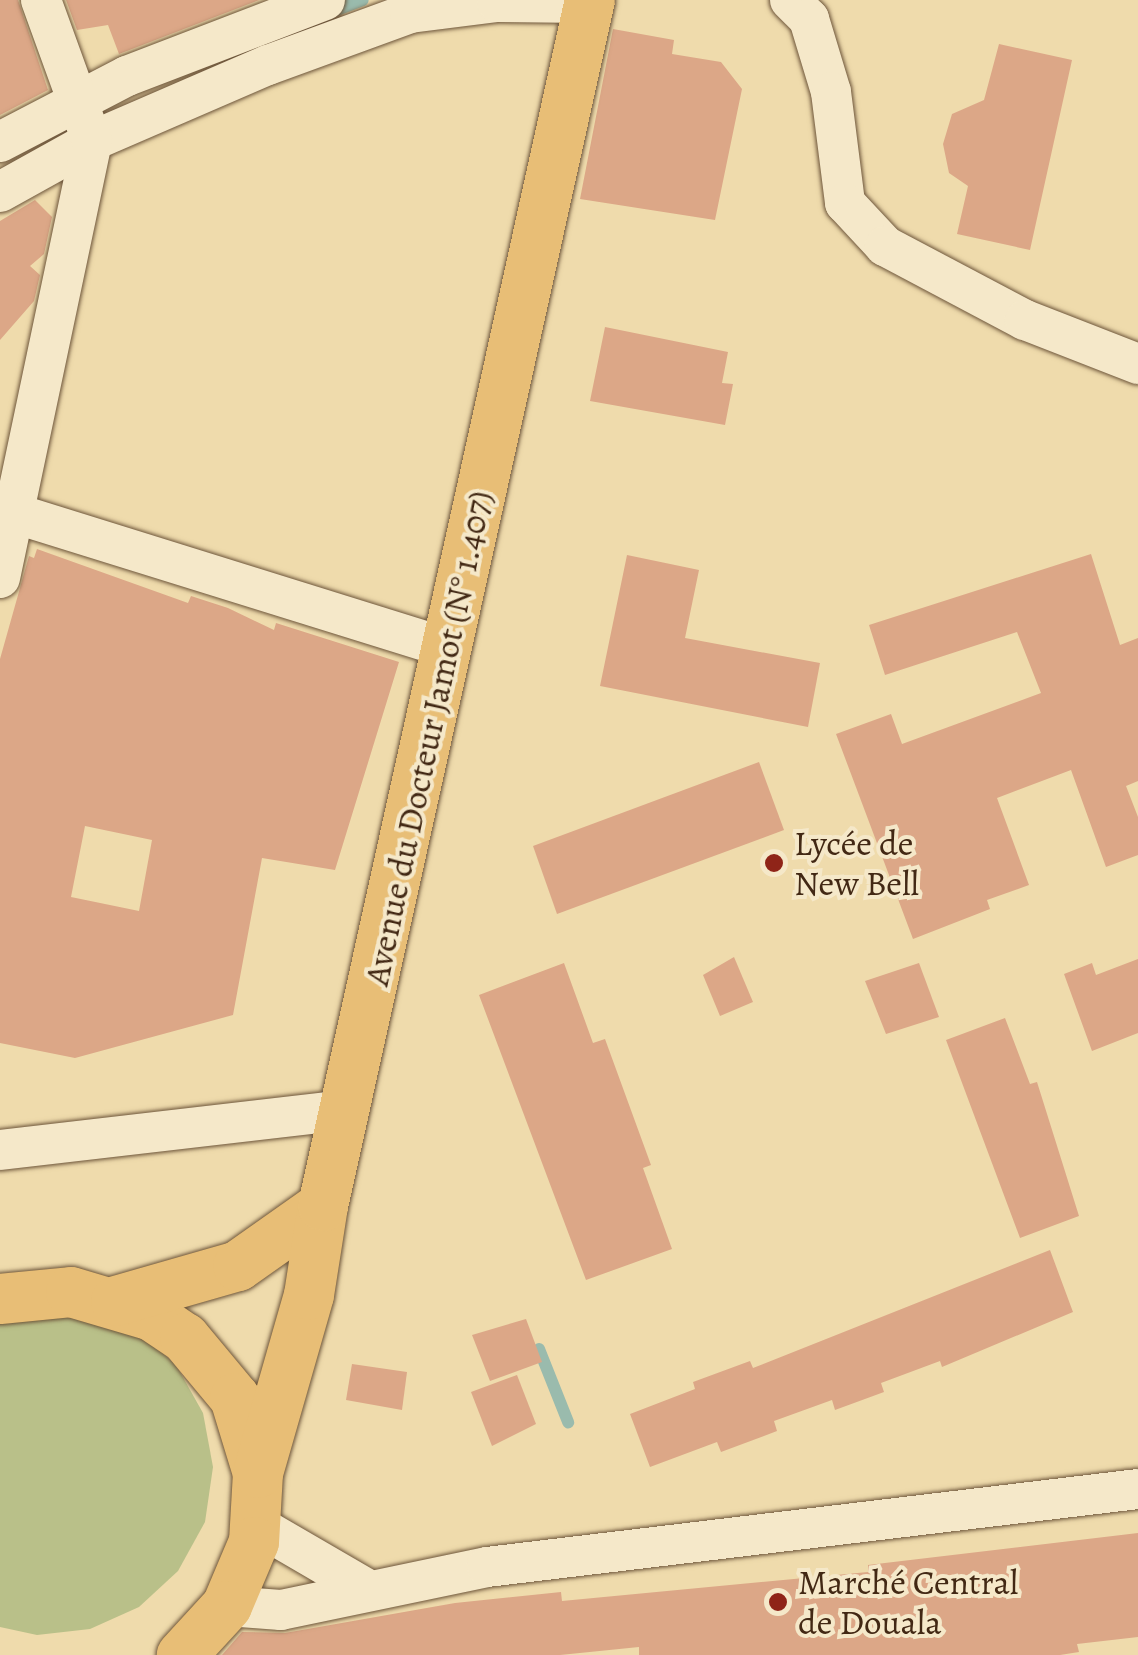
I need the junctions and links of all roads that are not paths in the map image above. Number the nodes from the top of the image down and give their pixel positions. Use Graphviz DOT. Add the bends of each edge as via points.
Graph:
graph roads {
  1 [pos="41,0"];
  2 [pos="326,0"];
  3 [pos="790,0"];
  4 [pos="589,2"];
  5 [pos="74,102"];
  6 [pos="92,141"];
  7 [pos="0,142"];
  8 [pos="0,192"];
  9 [pos="1138,364"];
  10 [pos="17,514"];
  11 [pos="0,578"];
  12 [pos="447,648"];
  13 [pos="346,1110"];
  14 [pos="0,1150"];
  15 [pos="323,1206"];
  16 [pos="0,1300"];
  17 [pos="116,1301"];
  18 [pos="258,1473"];
  19 [pos="1138,1489"];
  20 [pos="255,1524"];
  21 [pos="365,1588"];
  22 [pos="209,1635"];
  1 -- 5 [label="street"];
  2 -- 5 [label="street"];
  3 -- 9 [label="street" via="809,19 831,92 845,203 885,246 1025,320"];
  4 -- 6 [label="street" via="497,2 410,13"];
  4 -- 12 [label="main road, Avenue du Docteur Jamot (N° 1.407)"];
  5 -- 6 [label="street"];
  5 -- 7 [label="street"];
  6 -- 8 [label="street"];
  6 -- 10 [label="street"];
  10 -- 11 [label="street"];
  10 -- 12 [label="street"];
  12 -- 13 [label="main road, Avenue du Docteur Jamot (N° 1.407)"];
  13 -- 14 [label="street"];
  13 -- 15 [label="main road, Avenue du Docteur Jamot (N° 1.407)"];
  15 -- 17 [label="main road" via="238,1266"];
  15 -- 18 [label="main road, Avenue du Docteur Jamot (N° 1.407)" via="296,1348"];
  16 -- 17 [label="main road" via="70,1292"];
  17 -- 18 [label="main road" via="185,1338 213,1366 250,1435"];
  18 -- 20 [label="main road"];
  19 -- 21 [label="street" via="566,1556"];
  20 -- 21 [label="street"];
  20 -- 22 [label="main road"];
  21 -- 22 [label="street"];
}
